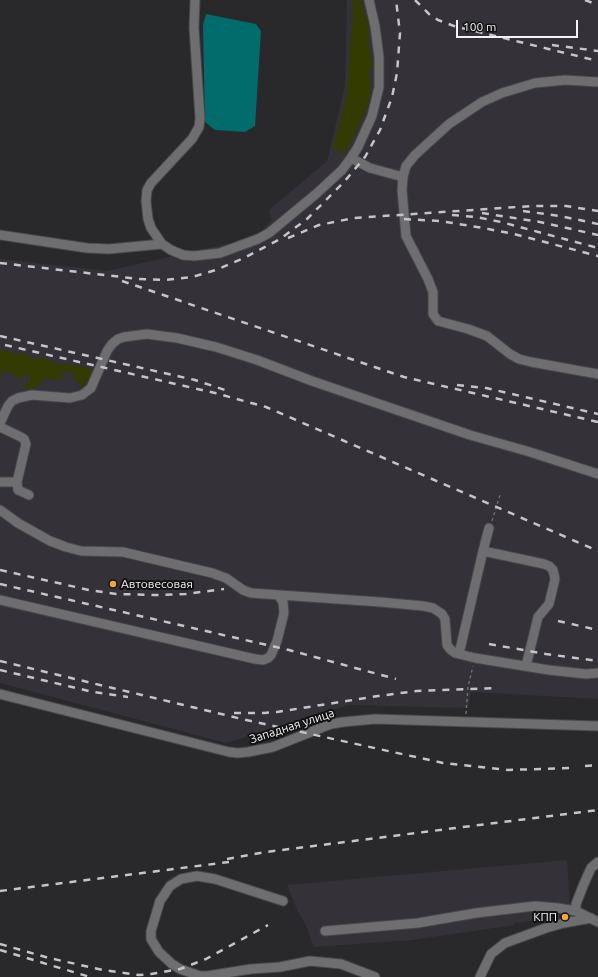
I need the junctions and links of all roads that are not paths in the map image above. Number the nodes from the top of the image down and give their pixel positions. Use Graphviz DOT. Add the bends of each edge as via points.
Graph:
graph roads {
  1 [pos="195,0"];
  2 [pos="369,0"];
  3 [pos="598,82"];
  4 [pos="351,158"];
  5 [pos="403,177"];
  6 [pos="0,235"];
  7 [pos="162,244"];
  8 [pos="598,374"];
  9 [pos="0,423"];
  10 [pos="0,427"];
  11 [pos="598,474"];
  12 [pos="0,482"];
  13 [pos="16,482"];
  14 [pos="29,495"];
  15 [pos="0,510"];
  16 [pos="489,528"];
  17 [pos="483,551"];
  18 [pos="279,596"];
  19 [pos="0,600"];
  20 [pos="459,654"];
  21 [pos="526,666"];
  22 [pos="598,673"];
  23 [pos="0,694"];
  24 [pos="598,726"];
  25 [pos="598,862"];
  26 [pos="283,901"];
  27 [pos="576,911"];
  28 [pos="594,920"];
  29 [pos="325,931"];
  30 [pos="375,977"];
  31 [pos="480,977"];
  1 -- 7 [label="street" via="199,127 192,139 159,173 147,190 148,219"];
  2 -- 4 [label="street" via="379,57 379,87 372,116"];
  3 -- 5 [label="street" via="535,82 482,102 449,124 421,150 406,166"];
  4 -- 5 [label="street" via="370,168"];
  4 -- 7 [label="street" via="316,194 258,239 220,253 194,256 183,255"];
  5 -- 8 [label="street" via="406,236 428,279 435,318 443,323 487,336 519,358"];
  6 -- 7 [label="street" via="109,249"];
  9 -- 11 [label="street" via="8,406 18,398 32,395 70,398 82,395 90,388 112,344 124,337 147,334 216,347 470,435"];
  10 -- 13 [label="street" via="25,441 26,448"];
  12 -- 13 [label="street"];
  13 -- 14 [label="street" via="18,490"];
  15 -- 18 [label="street" via="18,523 66,548 131,554 220,576 251,593"];
  16 -- 17 [label="street"];
  17 -- 20 [label="street"];
  17 -- 21 [label="street" via="544,564 553,570 555,580 549,604 538,617"];
  18 -- 19 [label="street" via="283,602 284,613 271,655 263,660"];
  18 -- 20 [label="street" via="433,608 445,619 450,649"];
  20 -- 21 [label="street"];
  21 -- 22 [label="street" via="562,672"];
  23 -- 24 [label="street, Западная улица" via="238,753 273,747 331,724 375,719"];
  25 -- 27 [label="street" via="591,868 576,904"];
  26 -- 30 [label="street" via="205,876 181,879 170,886 160,901 151,939 159,952 172,964 200,976 289,966 310,961 341,964"];
  27 -- 28 [label="street"];
  27 -- 29 [label="street" via="527,906 418,923"];
  28 -- 31 [label="street" via="564,923 505,943 491,954"];
}
